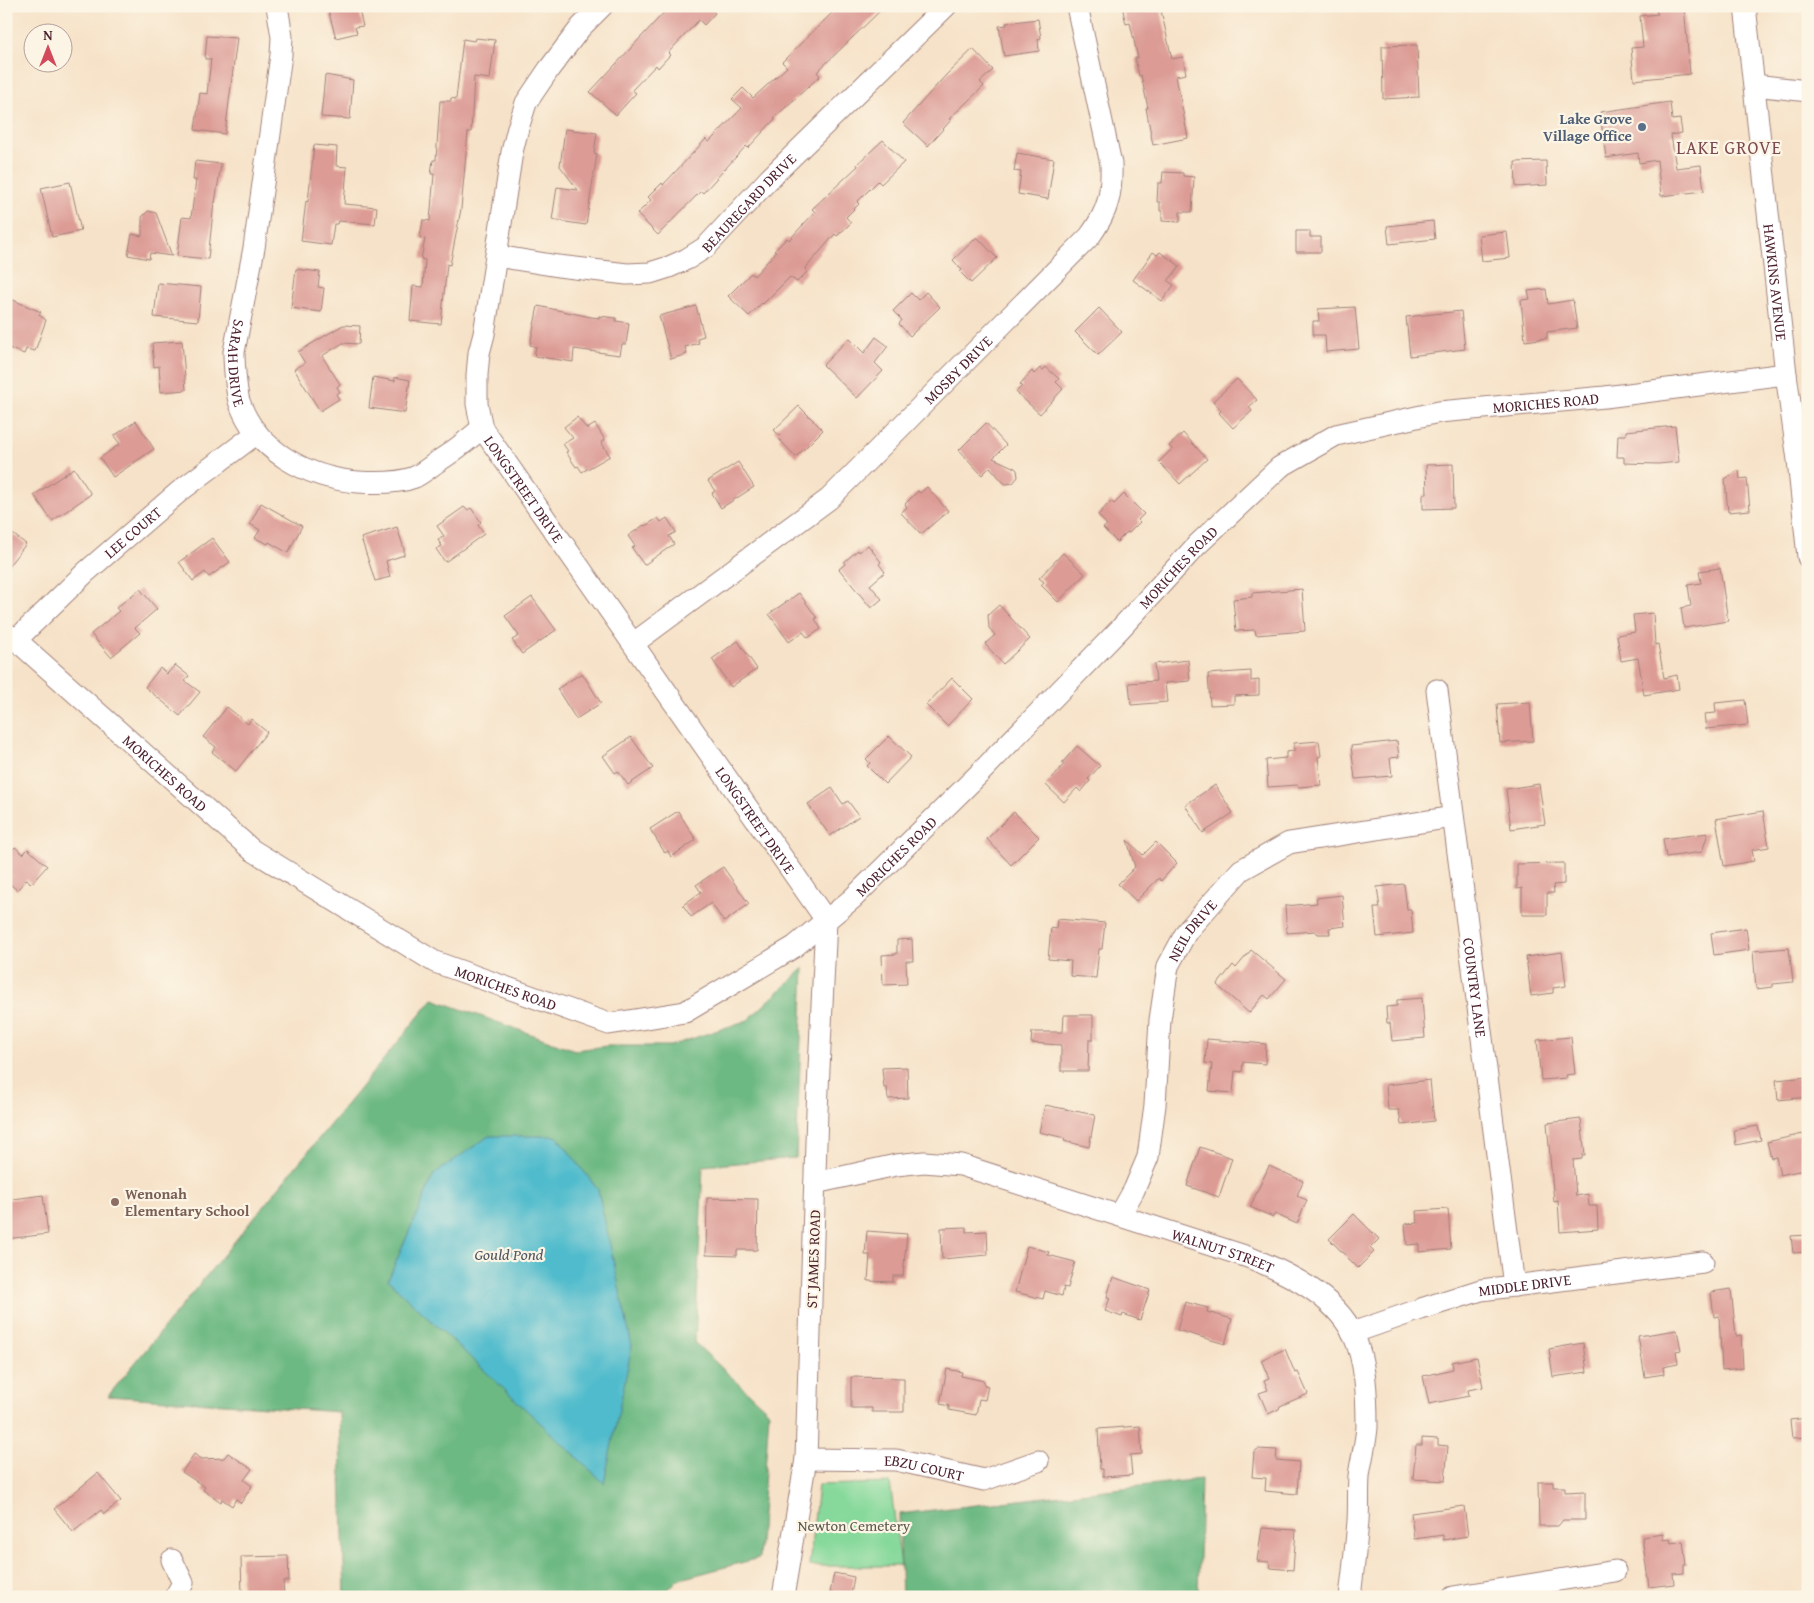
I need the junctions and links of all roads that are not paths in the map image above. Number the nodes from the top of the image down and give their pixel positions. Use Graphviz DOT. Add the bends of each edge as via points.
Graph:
graph roads {
  1 [pos="277,6"];
  2 [pos="602,6"];
  3 [pos="946,6"];
  4 [pos="1077,6"];
  5 [pos="1745,6"];
  6 [pos="1754,85"];
  7 [pos="1808,90"];
  8 [pos="496,256"];
  9 [pos="1786,374"];
  10 [pos="482,428"];
  11 [pos="256,433"];
  12 [pos="1808,557"];
  13 [pos="11,637"];
  14 [pos="634,643"];
  15 [pos="1437,690"];
  16 [pos="1453,817"];
  17 [pos="826,920"];
  18 [pos="815,1182"];
  19 [pos="1120,1215"];
  20 [pos="1703,1262"];
  21 [pos="1514,1286"];
  22 [pos="1352,1333"];
  23 [pos="806,1459"];
  24 [pos="1038,1461"];
  25 [pos="172,1560"];
  26 [pos="1615,1571"];
  27 [pos="1356,1596"];
  28 [pos="175,1597"];
  29 [pos="783,1597"];
  30 [pos="1454,1597"];
  1 -- 11 [label="street, SARAH DRIVE" via="282,55 254,248 234,352 239,400"];
  2 -- 8 [label="street, LONGSTREET DRIVE" via="581,27 526,104 512,152"];
  3 -- 8 [label="street, BEAUREGARD DRIVE" via="770,178 706,247 687,260 650,273 627,274"];
  4 -- 14 [label="street, MOSBY DRIVE" via="1111,164 1112,181 1102,219 1090,236 829,499"];
  5 -- 6 [label="street, HAWKINS AVENUE"];
  6 -- 7 [label="street"];
  6 -- 9 [label="street, HAWKINS AVENUE"];
  8 -- 10 [label="street, LONGSTREET DRIVE" via="479,353 477,404"];
  9 -- 12 [label="street, HAWKINS AVENUE"];
  9 -- 17 [label="street, MORICHES ROAD" via="1605,398 1439,412 1336,436 1280,467 1197,545 1120,630 972,781 852,900"];
  10 -- 11 [label="street, SARAH DRIVE" via="449,455 414,477 372,483 315,474 294,465"];
  10 -- 14 [label="street, LONGSTREET DRIVE"];
  11 -- 13 [label="street, LEE COURT" via="180,491"];
  13 -- 17 [label="street, MORICHES ROAD" via="252,850 435,962 609,1024 685,1012 794,947"];
  14 -- 17 [label="street, LONGSTREET DRIVE"];
  15 -- 16 [label="street, COUNTRY LANE"];
  16 -- 19 [label="street, NEIL DRIVE" via="1289,843 1242,870 1187,931 1168,966 1148,1157"];
  16 -- 21 [label="street, COUNTRY LANE"];
  17 -- 18 [label="street, ST JAMES ROAD"];
  18 -- 19 [label="street, WALNUT STREET" via="896,1165 924,1162 961,1165"];
  18 -- 23 [label="street, ST JAMES ROAD"];
  19 -- 22 [label="street, WALNUT STREET" via="1282,1270 1312,1289 1338,1313"];
  20 -- 21 [label="street, MIDDLE DRIVE"];
  21 -- 22 [label="street, MIDDLE DRIVE" via="1481,1290"];
  22 -- 27 [label="street, WALNUT STREET" via="1360,1354 1367,1428 1359,1475"];
  23 -- 24 [label="street, EBZU COURT" via="896,1460 984,1480"];
  23 -- 29 [label="street, ST JAMES ROAD"];
  25 -- 28 [label="street" via="183,1583"];
  26 -- 30 [label="street"];
}
